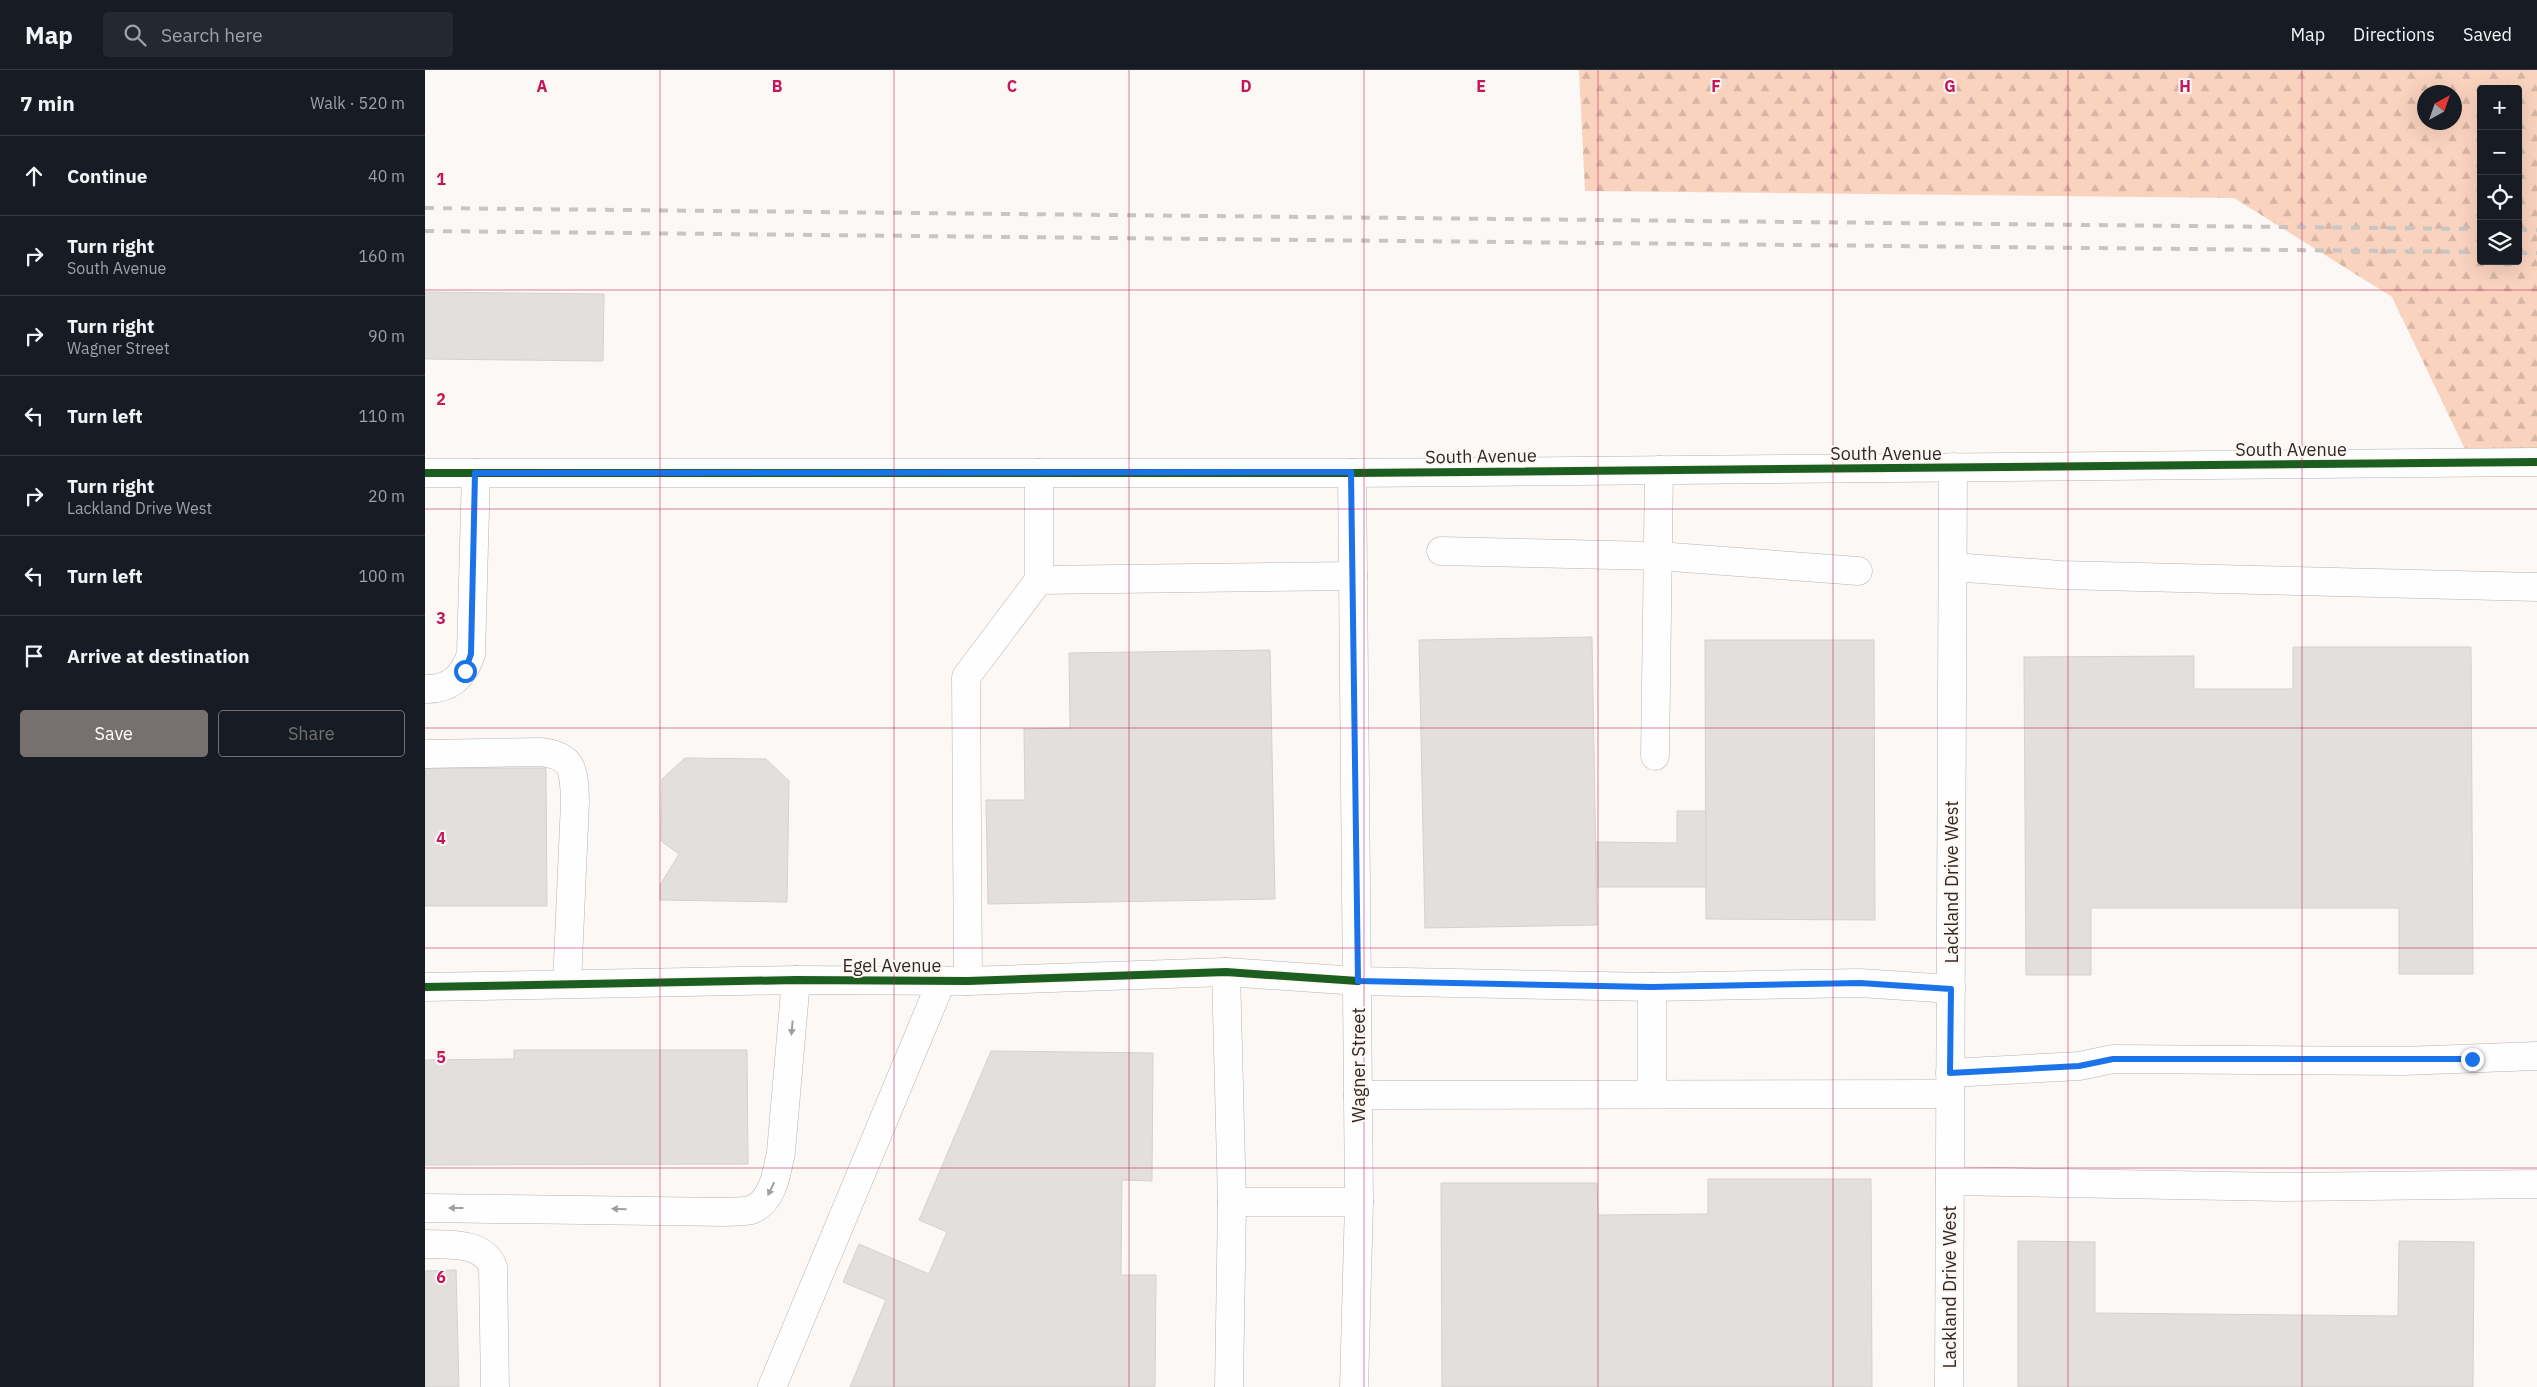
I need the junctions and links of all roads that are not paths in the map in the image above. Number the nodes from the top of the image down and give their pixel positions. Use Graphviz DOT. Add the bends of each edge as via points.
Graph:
graph roads {
  1 [pos="2537,462"];
  2 [pos="1953,467"];
  3 [pos="1659,470"];
  4 [pos="1351,472"];
  5 [pos="425,473"];
  6 [pos="475,473"];
  7 [pos="1039,473"];
  8 [pos="1441,551"];
  9 [pos="1658,556"];
  10 [pos="1953,567"];
  11 [pos="1858,571"];
  12 [pos="1353,576"];
  13 [pos="1039,580"];
  14 [pos="2537,587"];
  15 [pos="425,689"];
  16 [pos="425,754"];
  17 [pos="1655,756"];
  18 [pos="1226,972"];
  19 [pos="796,980"];
  20 [pos="955,981"];
  21 [pos="1358,981"];
  22 [pos="567,984"];
  23 [pos="425,987"];
  24 [pos="1651,987"];
  25 [pos="1951,989"];
  26 [pos="2537,1056"];
  27 [pos="1950,1083"];
  28 [pos="1652,1094"];
  29 [pos="1358,1095"];
  30 [pos="1950,1181"];
  31 [pos="2537,1184"];
  32 [pos="1231,1202"];
  33 [pos="1359,1202"];
  34 [pos="425,1208"];
  35 [pos="425,1244"];
  36 [pos="495,1387"];
  37 [pos="772,1387"];
  38 [pos="1229,1387"];
  39 [pos="1354,1387"];
  40 [pos="1949,1387"];
  1 -- 2 [label="street, South Avenue"];
  2 -- 3 [label="street, South Avenue"];
  2 -- 10 [label="street, Lackland Drive West"];
  3 -- 4 [label="street, South Avenue"];
  3 -- 9 [label="street"];
  4 -- 7 [label="street, South Avenue"];
  4 -- 12 [label="street, Wagner Street"];
  5 -- 6 [label="street, South Avenue"];
  6 -- 7 [label="street, South Avenue"];
  6 -- 15 [label="street" via="471,654 465,671 451,683"];
  7 -- 13 [label="street"];
  8 -- 9 [label="street"];
  9 -- 11 [label="street"];
  9 -- 17 [label="street"];
  10 -- 14 [label="street" via="2061,575"];
  10 -- 25 [label="street, Lackland Drive West"];
  12 -- 13 [label="street"];
  12 -- 21 [label="street, Wagner Street"];
  13 -- 20 [label="street" via="966,677"];
  16 -- 22 [label="street" via="540,752 555,753 566,760 574,775 575,802"];
  18 -- 20 [label="street, Egel Avenue"];
  18 -- 21 [label="street, Egel Avenue"];
  18 -- 32 [label="street"];
  19 -- 20 [label="street, Egel Avenue"];
  19 -- 22 [label="street, Egel Avenue"];
  19 -- 34 [label="street, one-way" via="781,1152 775,1180 765,1202 751,1210 727,1212"];
  20 -- 37 [label="street"];
  21 -- 24 [label="street, Egel Avenue"];
  21 -- 29 [label="street, Wagner Street"];
  22 -- 23 [label="street, Egel Avenue"];
  24 -- 25 [label="street, Egel Avenue" via="1860,983"];
  24 -- 28 [label="street"];
  25 -- 27 [label="street, Lackland Drive West"];
  26 -- 27 [label="street" via="2403,1061 2113,1059"];
  27 -- 28 [label="street"];
  27 -- 30 [label="street, Lackland Drive West"];
  28 -- 29 [label="street"];
  29 -- 33 [label="street, Wagner Street"];
  30 -- 31 [label="street" via="2283,1187"];
  30 -- 40 [label="street, Lackland Drive West"];
  32 -- 33 [label="street"];
  32 -- 38 [label="street"];
  33 -- 39 [label="street, Wagner Street"];
  35 -- 36 [label="street" via="463,1246 480,1251 489,1258 493,1268"];
}
